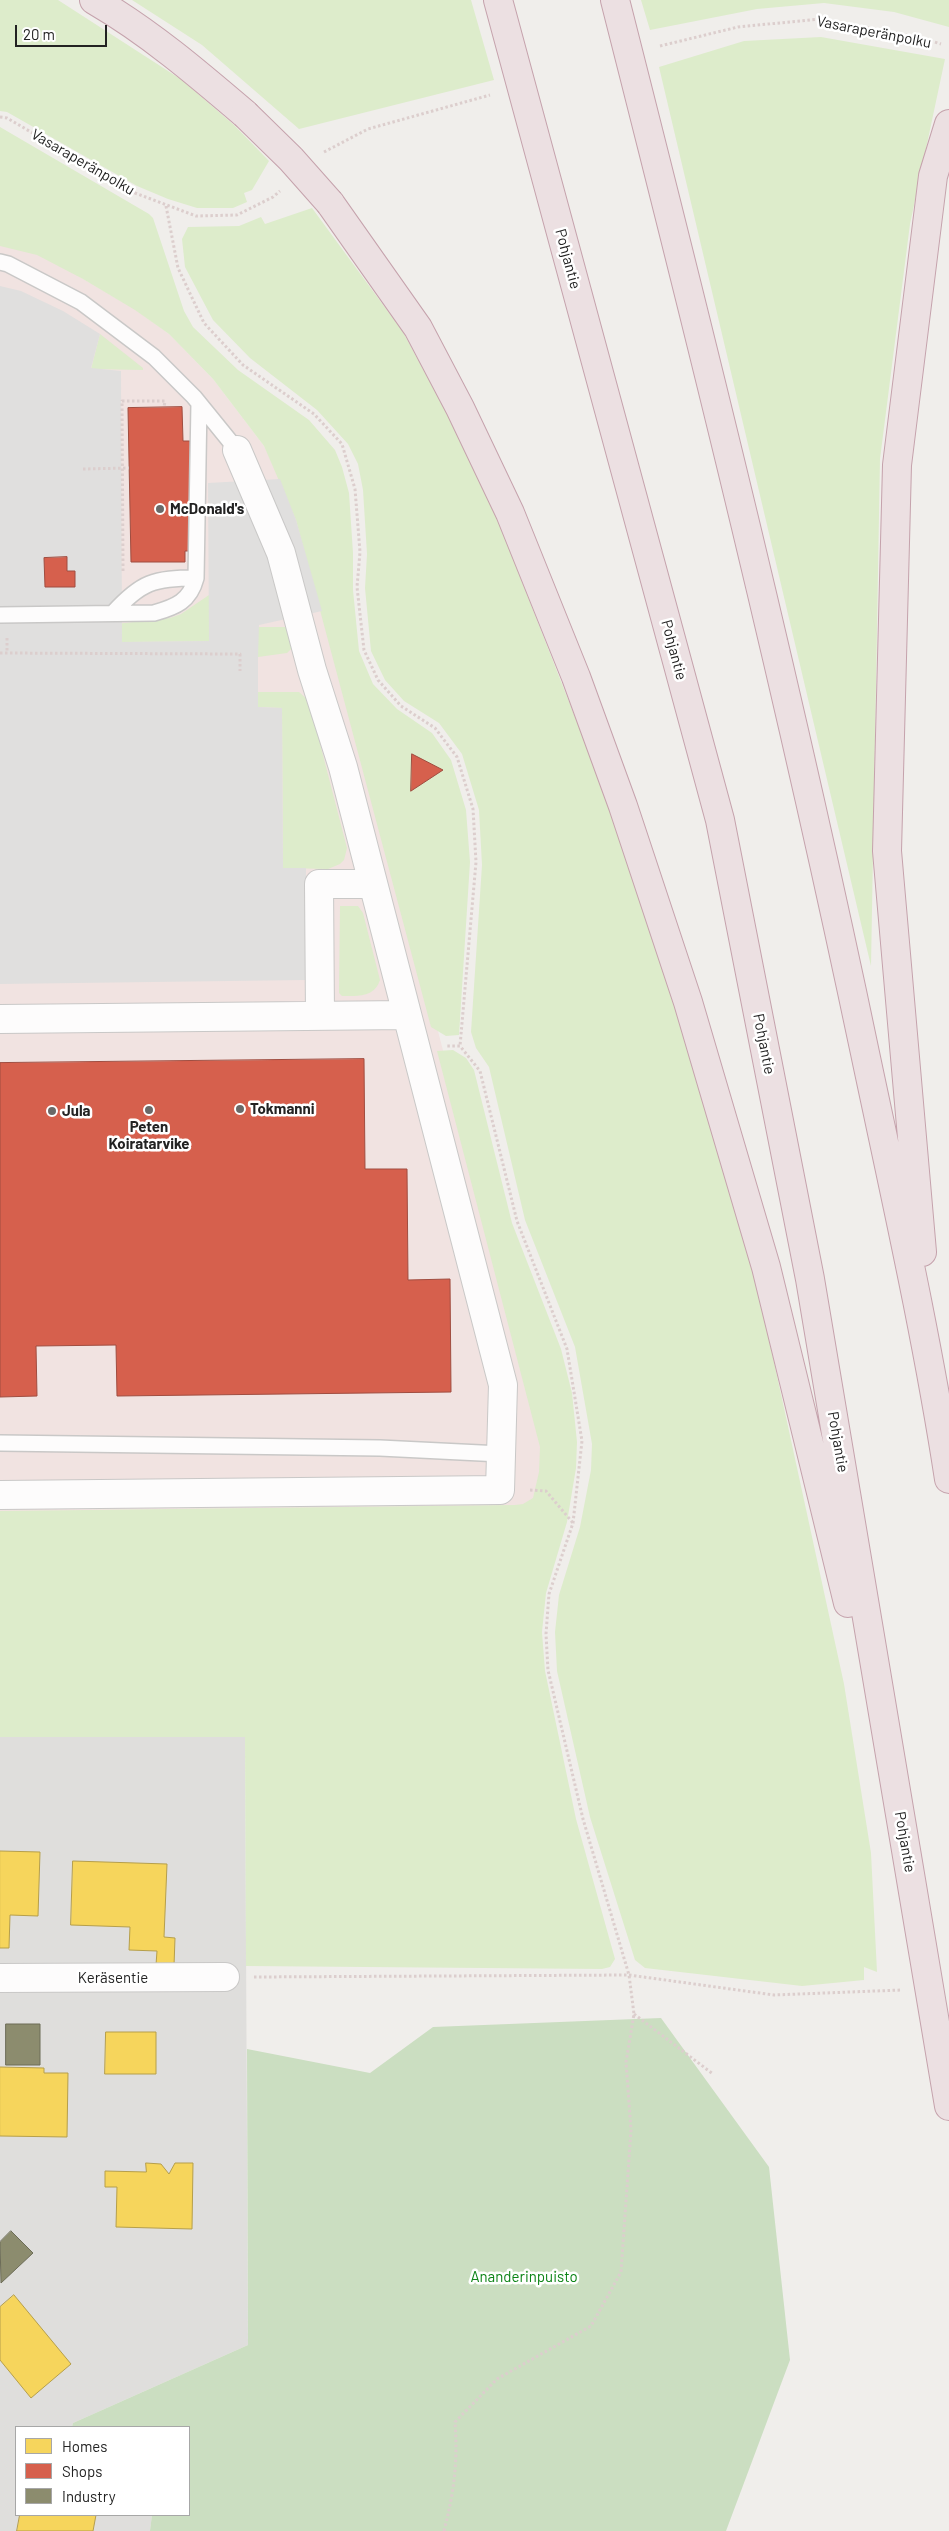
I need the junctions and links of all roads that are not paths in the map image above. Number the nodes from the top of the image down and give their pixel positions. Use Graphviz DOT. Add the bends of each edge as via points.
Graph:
graph roads {
  1 [pos="94,0"];
  2 [pos="498,0"];
  3 [pos="616,0"];
  4 [pos="949,124"];
  5 [pos="0,262"];
  6 [pos="196,400"];
  7 [pos="237,450"];
  8 [pos="196,578"];
  9 [pos="113,613"];
  10 [pos="0,615"];
  11 [pos="372,884"];
  12 [pos="407,1015"];
  13 [pos="320,1016"];
  14 [pos="0,1019"];
  15 [pos="933,1375"];
  16 [pos="0,1444"];
  17 [pos="500,1454"];
  18 [pos="949,1479"];
  19 [pos="0,1495"];
  20 [pos="903,1831"];
  21 [pos="225,1977"];
  22 [pos="0,1978"];
  23 [pos="949,2106"];
  1 -- 20 [label="highway, bridge" via="188,64 291,159 330,203 418,328 510,513 576,677 623,806 688,1002 766,1266"];
  2 -- 20 [label="highway, Pohjantie" via="720,820 810,1279"];
  3 -- 15 [label="highway" via="711,378 820,838"];
  4 -- 15 [label="highway" via="934,176 897,465 887,851"];
  5 -- 6 [label="lane" via="81,302 154,357"];
  6 -- 7 [label="lane"];
  6 -- 8 [label="lane"];
  7 -- 11 [label="street" via="281,553 312,670 343,767"];
  8 -- 9 [label="lane" via="155,582 139,588"];
  8 -- 9 [label="lane" via="193,591 187,598 168,609 154,613"];
  9 -- 10 [label="lane"];
  11 -- 12 [label="street"];
  11 -- 13 [label="street" via="319,884"];
  12 -- 13 [label="street"];
  12 -- 17 [label="street" via="502,1385"];
  13 -- 14 [label="street"];
  15 -- 18 [label="highway"];
  16 -- 17 [label="lane" via="380,1448"];
  17 -- 19 [label="street" via="500,1490"];
  20 -- 23 [label="highway, Pohjantie"];
  21 -- 22 [label="street, Keräsentie"];
}
